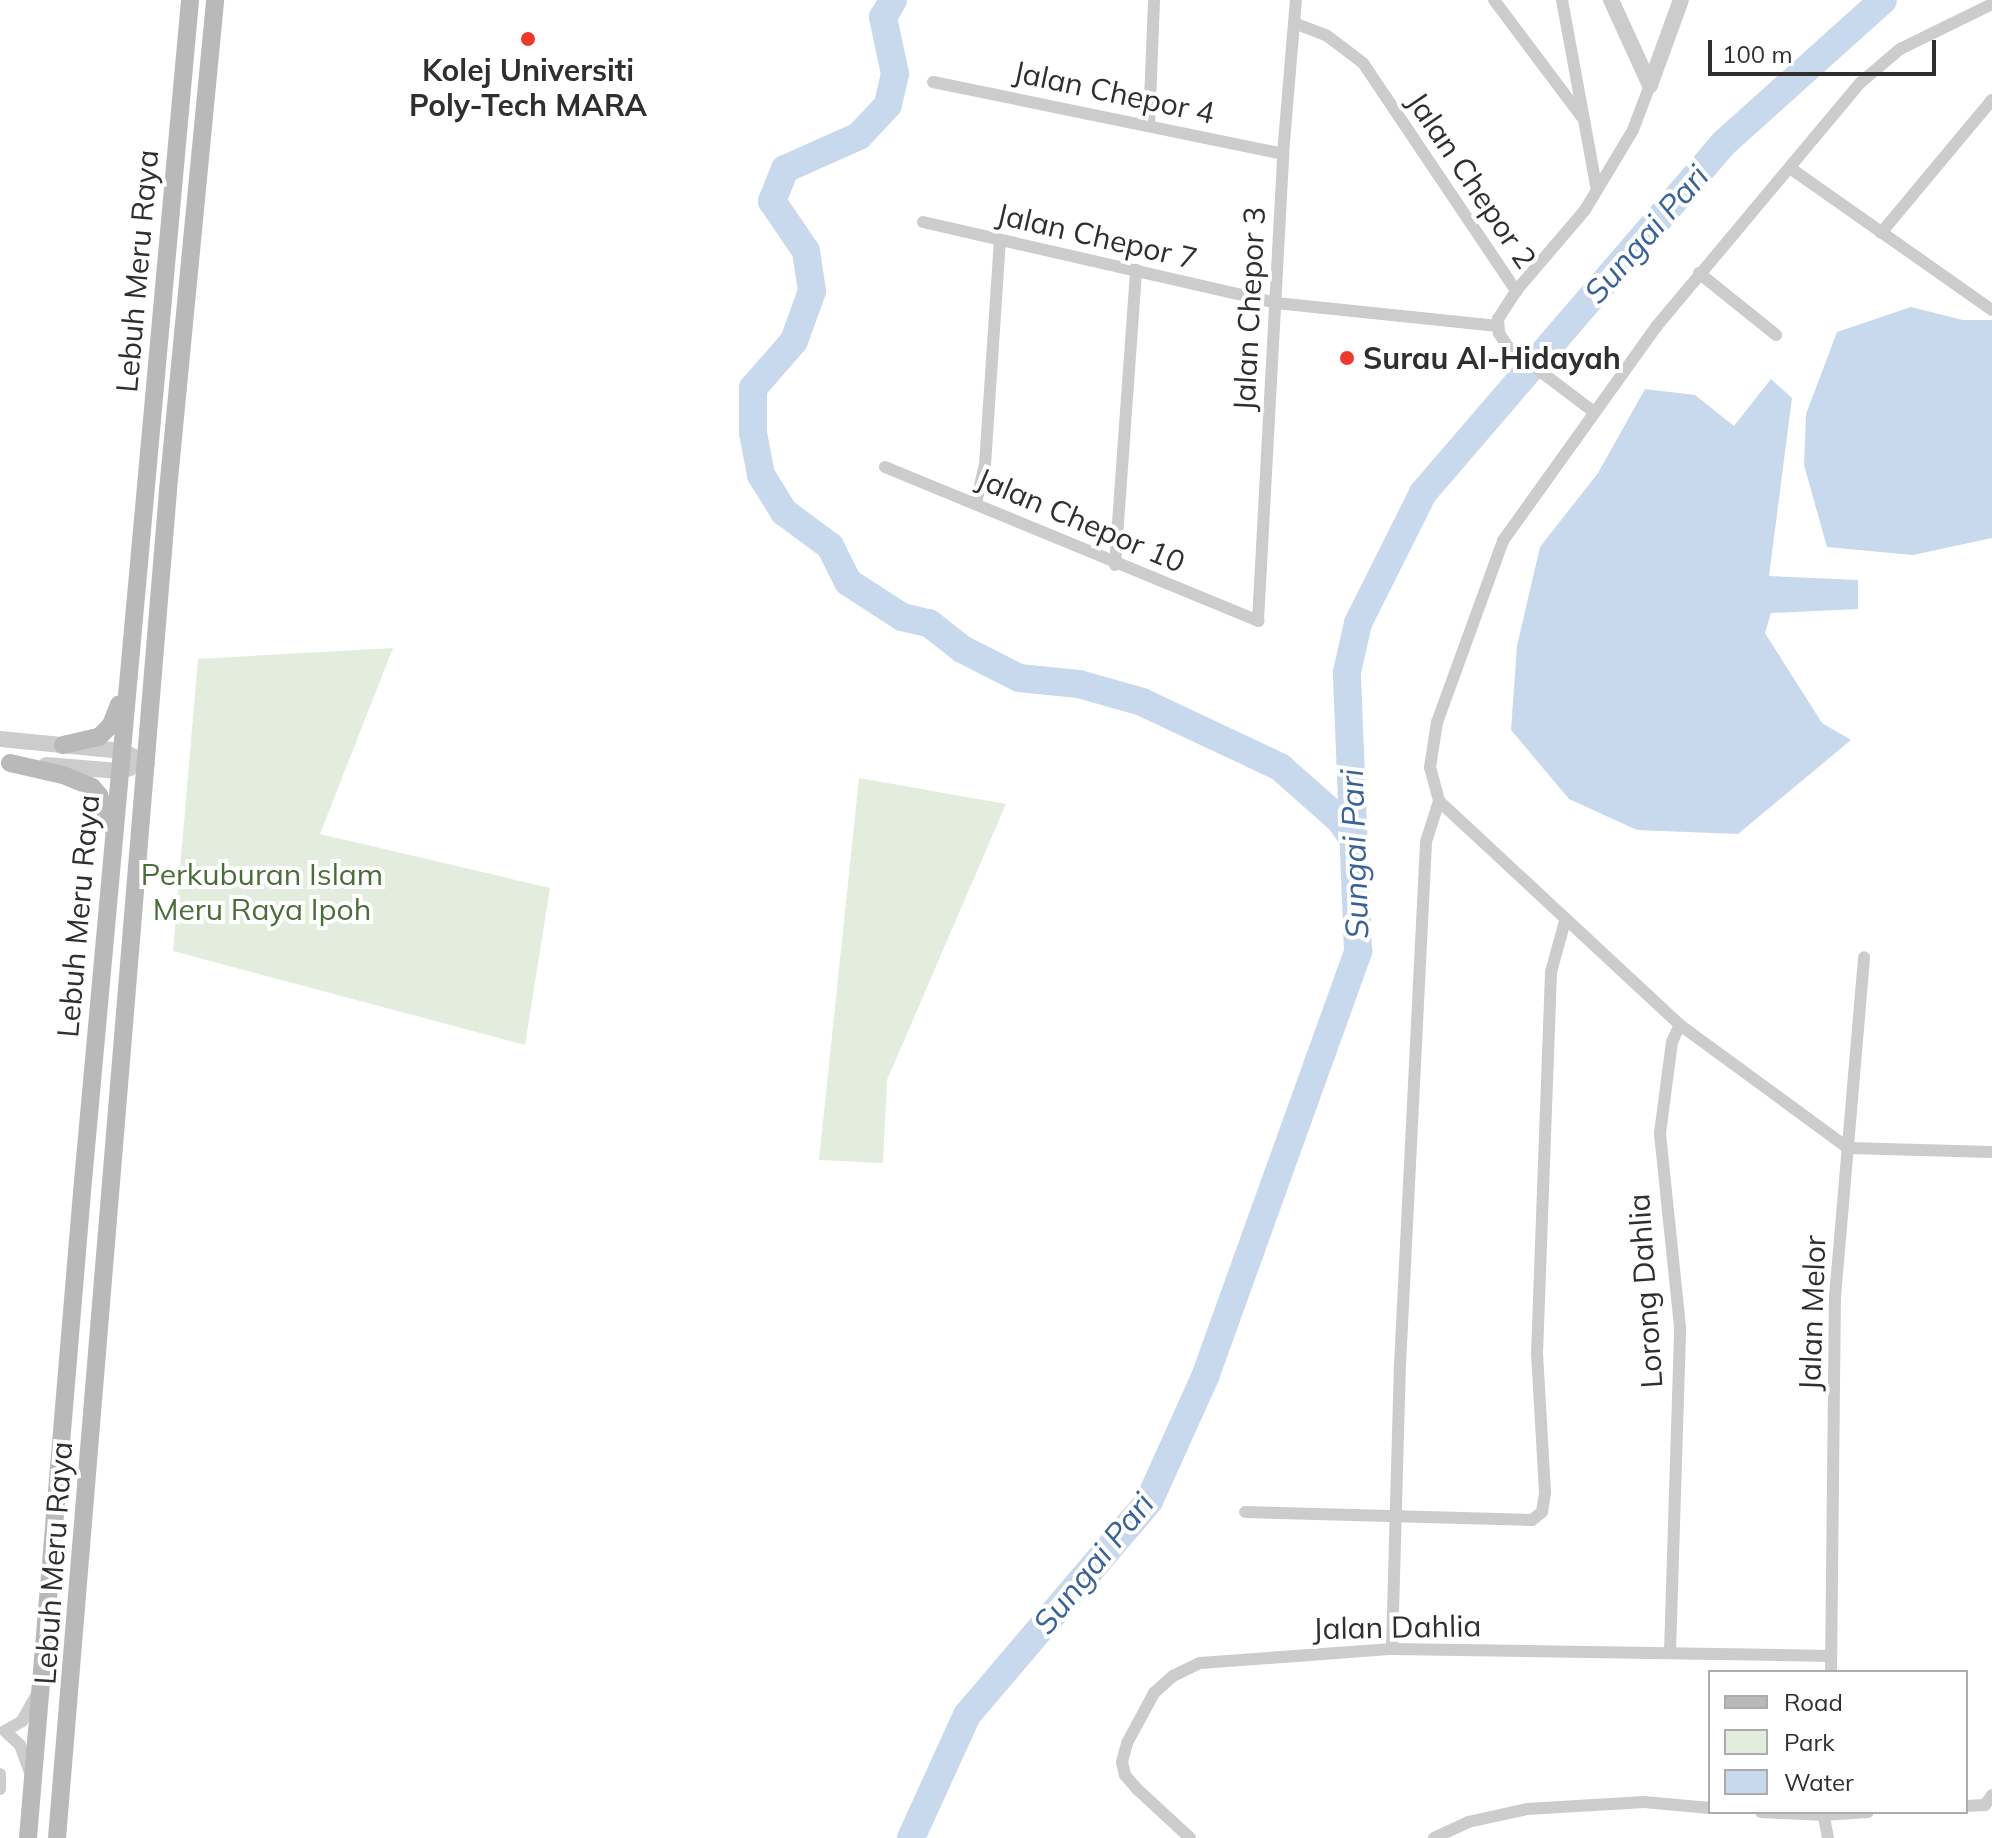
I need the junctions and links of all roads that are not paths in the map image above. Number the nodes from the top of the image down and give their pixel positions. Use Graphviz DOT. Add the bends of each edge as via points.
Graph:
graph roads {
  1 [pos="190,0"];
  2 [pos="215,0"];
  3 [pos="1154,0"];
  4 [pos="1296,0"];
  5 [pos="1494,0"];
  6 [pos="1562,0"];
  7 [pos="1611,0"];
  8 [pos="1681,0"];
  9 [pos="1992,4"];
  10 [pos="1294,23"];
  11 [pos="933,82"];
  12 [pos="1650,85"];
  13 [pos="1992,100"];
  14 [pos="1584,119"];
  15 [pos="1149,126"];
  16 [pos="1283,154"];
  17 [pos="1790,168"];
  18 [pos="1597,190"];
  19 [pos="923,222"];
  20 [pos="1881,233"];
  21 [pos="1000,240"];
  22 [pos="1136,270"];
  23 [pos="1699,273"];
  24 [pos="1516,291"];
  25 [pos="1276,303"];
  26 [pos="1992,310"];
  27 [pos="1498,326"];
  28 [pos="1776,335"];
  29 [pos="1594,412"];
  30 [pos="885,467"];
  31 [pos="976,503"];
  32 [pos="1115,565"];
  33 [pos="1258,621"];
  34 [pos="129,667"];
  35 [pos="0,739"];
  36 [pos="63,745"];
  37 [pos="122,751"];
  38 [pos="5,762"];
  39 [pos="147,764"];
  40 [pos="119,771"];
  41 [pos="1439,801"];
  42 [pos="113,835"];
  43 [pos="1565,921"];
  44 [pos="1864,957"];
  45 [pos="1680,1025"];
  46 [pos="1848,1148"];
  47 [pos="1992,1152"];
  48 [pos="1245,1512"];
  49 [pos="1397,1518"];
  50 [pos="1392,1649"];
  51 [pos="1670,1652"];
  52 [pos="1831,1656"];
  53 [pos="1831,1670"];
  54 [pos="44,1674"];
  55 [pos="3,1731"];
  56 [pos="0,1774"];
  57 [pos="0,1789"];
  58 [pos="33,1793"];
  59 [pos="1992,1795"];
  60 [pos="1968,1806"];
  61 [pos="1708,1808"];
  62 [pos="1823,1814"];
  63 [pos="28,1838"];
  64 [pos="57,1838"];
  65 [pos="1190,1838"];
  66 [pos="1434,1838"];
  67 [pos="1828,1838"];
  1 -- 34 [label="main road, Lebuh Meru Raya"];
  2 -- 39 [label="main road, Lebuh Meru Raya"];
  3 -- 15 [label="street"];
  4 -- 10 [label="street, Jalan Chepor 3"];
  5 -- 14 [label="street"];
  6 -- 14 [label="street"];
  7 -- 12 [label="street"];
  8 -- 12 [label="street"];
  9 -- 17 [label="street" via="1882,62"];
  10 -- 16 [label="street, Jalan Chepor 3"];
  10 -- 24 [label="street, Jalan Chepor 2" via="1335,41 1363,63"];
  11 -- 15 [label="street, Jalan Chepor 4"];
  12 -- 18 [label="street" via="1633,130"];
  13 -- 20 [label="street"];
  14 -- 18 [label="street"];
  15 -- 16 [label="street, Jalan Chepor 4"];
  16 -- 25 [label="street, Jalan Chepor 3"];
  17 -- 20 [label="street"];
  17 -- 23 [label="street"];
  18 -- 24 [label="street" via="1571,230"];
  19 -- 21 [label="street, Jalan Chepor 7"];
  20 -- 26 [label="street"];
  21 -- 22 [label="street, Jalan Chepor 7"];
  21 -- 31 [label="street" via="985,465"];
  22 -- 25 [label="street, Jalan Chepor 7"];
  22 -- 32 [label="street"];
  23 -- 28 [label="street"];
  23 -- 29 [label="street"];
  24 -- 27 [label="street, Jalan Chepor 2"];
  25 -- 27 [label="street, Jalan Chepor 7"];
  25 -- 33 [label="street, Jalan Chepor 3"];
  27 -- 29 [label="street" via="1508,347"];
  29 -- 41 [label="street" via="1517,518 1493,562 1432,741 1430,767"];
  30 -- 31 [label="street, Jalan Chepor 10"];
  31 -- 32 [label="street, Jalan Chepor 10"];
  32 -- 33 [label="street, Jalan Chepor 10"];
  34 -- 36 [label="main road" via="111,725 99,737"];
  34 -- 37 [label="main road, Lebuh Meru Raya"];
  35 -- 36 [label="street"];
  36 -- 37 [label="street"];
  37 -- 39 [label="street"];
  37 -- 40 [label="main road, Lebuh Meru Raya"];
  38 -- 40 [label="street"];
  38 -- 42 [label="main road" via="92,787 105,806"];
  39 -- 40 [label="street"];
  39 -- 64 [label="main road, Lebuh Meru Raya"];
  40 -- 42 [label="main road, Lebuh Meru Raya"];
  41 -- 43 [label="street"];
  41 -- 49 [label="street" via="1426,842"];
  42 -- 54 [label="main road, Lebuh Meru Raya"];
  43 -- 45 [label="street"];
  43 -- 49 [label="street" via="1551,972 1548,1035 1537,1354 1542,1512 1532,1520"];
  44 -- 46 [label="street, Jalan Melor"];
  45 -- 46 [label="street"];
  45 -- 51 [label="street, Lorong Dahlia" via="1672,1042 1660,1133 1680,1327"];
  46 -- 47 [label="street"];
  46 -- 52 [label="street, Jalan Melor" via="1835,1297"];
  48 -- 49 [label="street"];
  49 -- 50 [label="street"];
  50 -- 51 [label="street, Jalan Dahlia"];
  50 -- 65 [label="street, Jalan Dahlia" via="1200,1663 1154,1693 1127,1743 1125,1775"];
  51 -- 52 [label="street, Jalan Dahlia"];
  52 -- 53 [label="street, Jalan Melor"];
  54 -- 55 [label="street" via="22,1721"];
  54 -- 58 [label="main road, Lebuh Meru Raya"];
  55 -- 58 [label="street" via="20,1745"];
  56 -- 57 [label="street"];
  58 -- 63 [label="main road, Lebuh Meru Raya"];
  59 -- 60 [label="street" via="1985,1805"];
  61 -- 66 [label="street" via="1644,1802 1527,1809 1468,1822"];
  62 -- 67 [label="street"];
}
